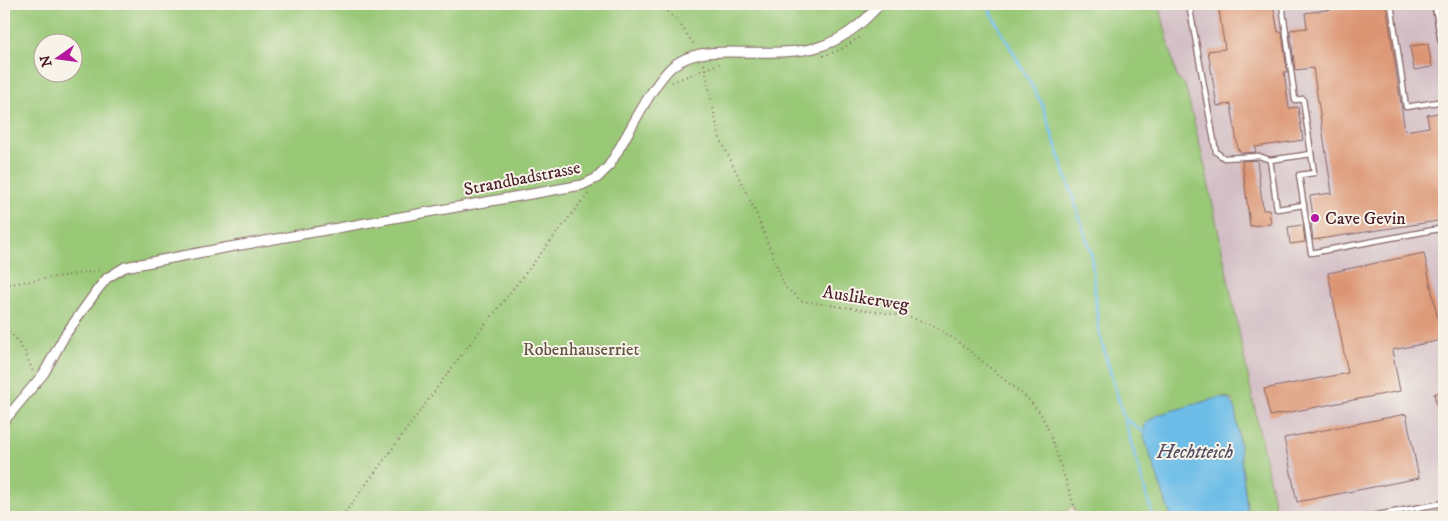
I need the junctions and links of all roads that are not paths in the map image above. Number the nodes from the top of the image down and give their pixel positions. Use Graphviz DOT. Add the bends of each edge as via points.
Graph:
graph roads {
  1 [pos="880,4"];
  2 [pos="1189,4"];
  3 [pos="1282,4"];
  4 [pos="1391,4"];
  5 [pos="1438,4"];
  6 [pos="1444,40"];
  7 [pos="1444,102"];
  8 [pos="1311,154"];
  9 [pos="1270,160"];
  10 [pos="1304,206"];
  11 [pos="1444,228"];
  12 [pos="4,421"];
  13 [pos="1444,503"];
  14 [pos="1366,517"];
  1 -- 12 [label="street, Strandbadstrasse" via="848,35 821,48 790,52 699,53 682,60 667,72 611,162 597,178 582,185 125,267 107,278 98,289 35,384"];
  2 -- 9 [label="lane" via="1216,152 1224,158 1259,156"];
  3 -- 8 [label="lane" via="1295,100 1303,99"];
  4 -- 7 [label="lane" via="1406,108"];
  5 -- 6 [label="street"];
  8 -- 9 [label="lane"];
  8 -- 10 [label="lane" via="1314,173 1300,175"];
  9 -- 10 [label="lane" via="1277,209"];
  10 -- 11 [label="lane" via="1311,253"];
  13 -- 14 [label="lane"];
}
